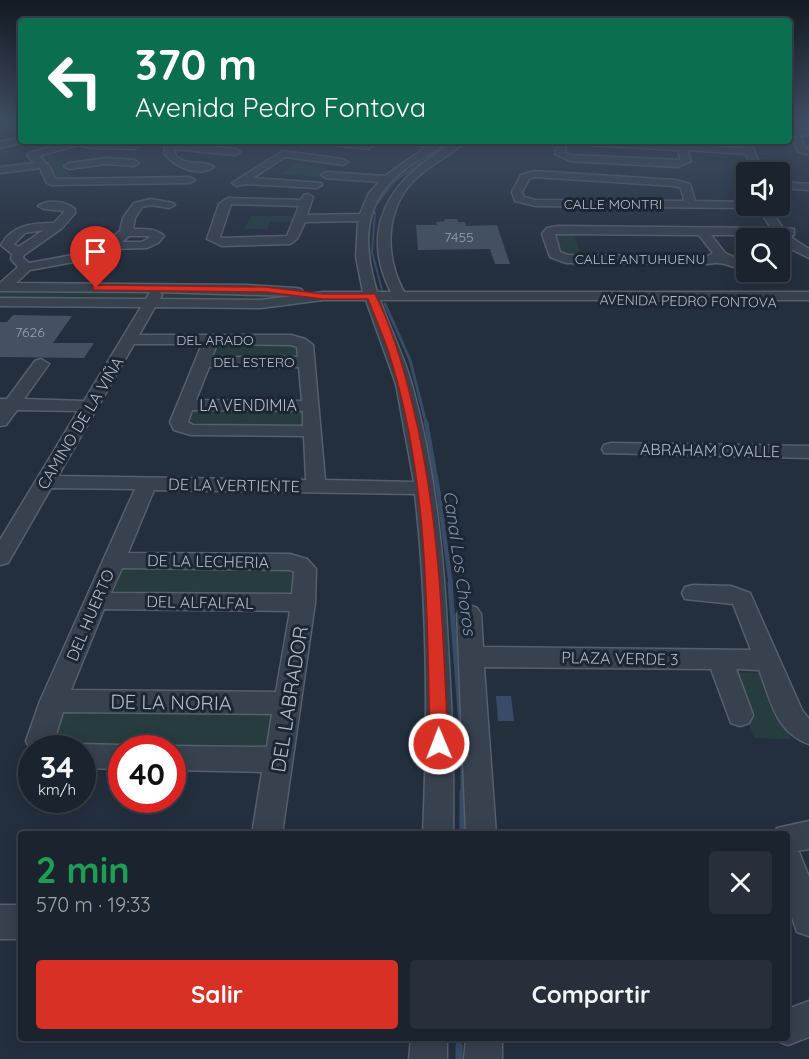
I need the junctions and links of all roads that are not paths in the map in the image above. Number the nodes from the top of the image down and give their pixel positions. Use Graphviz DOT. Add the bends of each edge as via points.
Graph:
graph roads {
  1 [pos="44,169"];
  2 [pos="70,169"];
  3 [pos="258,169"];
  4 [pos="333,169"];
  5 [pos="401,169"];
  6 [pos="423,169"];
  7 [pos="551,169"];
  8 [pos="635,169"];
  9 [pos="685,169"];
  10 [pos="546,174"];
  11 [pos="326,175"];
  12 [pos="685,175"];
  13 [pos="190,180"];
  14 [pos="385,180"];
  15 [pos="75,181"];
  16 [pos="246,181"];
  17 [pos="317,185"];
  18 [pos="233,186"];
  19 [pos="790,186"];
  20 [pos="809,187"];
  21 [pos="307,198"];
  22 [pos="169,205"];
  23 [pos="690,205"];
  24 [pos="736,205"];
  25 [pos="44,206"];
  26 [pos="387,209"];
  27 [pos="539,212"];
  28 [pos="364,215"];
  29 [pos="772,216"];
  30 [pos="299,219"];
  31 [pos="781,228"];
  32 [pos="551,231"];
  33 [pos="702,231"];
  34 [pos="736,231"];
  35 [pos="126,232"];
  36 [pos="790,236"];
  37 [pos="790,243"];
  38 [pos="111,245"];
  39 [pos="809,248"];
  40 [pos="719,255"];
  41 [pos="809,255"];
  42 [pos="736,263"];
  43 [pos="23,270"];
  44 [pos="376,281"];
  45 [pos="4,284"];
  46 [pos="153,290"];
  47 [pos="400,296"];
  48 [pos="809,296"];
  49 [pos="567,297"];
  50 [pos="0,302"];
  51 [pos="809,303"];
  52 [pos="129,339"];
  53 [pos="211,340"];
  54 [pos="202,362"];
  55 [pos="306,362"];
  56 [pos="41,364"];
  57 [pos="6,404"];
  58 [pos="185,405"];
  59 [pos="90,406"];
  60 [pos="311,406"];
  61 [pos="0,421"];
  62 [pos="313,431"];
  63 [pos="611,449"];
  64 [pos="809,452"];
  65 [pos="45,482"];
  66 [pos="147,484"];
  67 [pos="316,486"];
  68 [pos="423,488"];
  69 [pos="1,555"];
  70 [pos="113,560"];
  71 [pos="303,566"];
  72 [pos="693,593"];
  73 [pos="96,601"];
  74 [pos="303,603"];
  75 [pos="469,614"];
  76 [pos="473,657"];
  77 [pos="720,659"];
  78 [pos="768,660"];
  79 [pos="53,701"];
  80 [pos="288,703"];
  81 [pos="740,715"];
  82 [pos="809,732"];
  83 [pos="42,735"];
  84 [pos="186,758"];
  85 [pos="280,760"];
  86 [pos="268,831"];
  87 [pos="438,831"];
  88 [pos="481,831"];
  89 [pos="809,835"];
  90 [pos="790,838"];
  91 [pos="790,868"];
  92 [pos="809,920"];
  93 [pos="0,922"];
  94 [pos="18,922"];
  95 [pos="809,1019"];
  96 [pos="790,1026"];
  97 [pos="429,1041"];
  98 [pos="484,1041"];
  99 [pos="428,1059"];
  100 [pos="483,1059"];
  1 -- 15 [label="street" via="50,181"];
  2 -- 15 [label="street"];
  3 -- 16 [label="street"];
  4 -- 11 [label="street"];
  5 -- 14 [label="street"];
  6 -- 26 [label="street" via="397,190"];
  7 -- 10 [label="street"];
  8 -- 12 [label="street"];
  9 -- 12 [label="street"];
  10 -- 12 [label="street, CALLE MONTRI"];
  10 -- 27 [label="street, CALLE MONTRI" via="526,176 518,189 519,199"];
  11 -- 14 [label="street"];
  11 -- 17 [label="street"];
  12 -- 23 [label="street, CALLE MONTRI"];
  13 -- 15 [label="street"];
  14 -- 28 [label="street" via="372,194"];
  16 -- 17 [label="street"];
  16 -- 18 [label="street"];
  17 -- 21 [label="street"];
  19 -- 20 [label="street"];
  21 -- 30 [label="street"];
  21 -- 30 [label="street" via="228,201 213,238 222,242 290,240"];
  22 -- 35 [label="street" via="151,202 136,206"];
  23 -- 24 [label="street, CALLE MONTRI"];
  23 -- 27 [label="street, CALLE MONTRI"];
  25 -- 43 [label="street" via="71,209 57,226 29,228 14,235 7,245 18,254"];
  26 -- 28 [label="street"];
  26 -- 44 [label="street" via="385,242"];
  27 -- 32 [label="street, CALLE ANTUHUENU" via="544,228"];
  28 -- 30 [label="street"];
  28 -- 44 [label="street" via="361,260"];
  29 -- 31 [label="street"];
  32 -- 33 [label="street, CALLE ANTUHUENU"];
  32 -- 40 [label="street, CALLE ANTUHUENU" via="548,234 557,262 708,260"];
  33 -- 34 [label="street, CALLE ANTUHUENU"];
  33 -- 40 [label="street, CALLE ANTUHUENU"];
  35 -- 38 [label="street"];
  35 -- 38 [label="street" via="158,236 144,245"];
  36 -- 39 [label="street"];
  37 -- 41 [label="street"];
  38 -- 43 [label="street" via="73,260"];
  40 -- 42 [label="street, CALLE ANTUHUENU"];
  43 -- 45 [label="street" via="21,278"];
  43 -- 46 [label="street"];
  44 -- 46 [label="street, AVENIDA PEDRO FONTOVA" via="323,296"];
  44 -- 47 [label="street, AVENIDA PEDRO FONTOVA"];
  44 -- 47 [label="street"];
  44 -- 68 [label="street" via="413,426"];
  45 -- 46 [label="street, AVENIDA PEDRO FONTOVA"];
  46 -- 50 [label="street, AVENIDA PEDRO FONTOVA"];
  46 -- 52 [label="street, CAMINO DE LA VIÑA"];
  47 -- 49 [label="street, AVENIDA PEDRO FONTOVA"];
  48 -- 49 [label="street, AVENIDA PEDRO FONTOVA"];
  49 -- 51 [label="street, AVENIDA PEDRO FONTOVA" via="603,301"];
  52 -- 53 [label="street, DEL ARADO"];
  52 -- 59 [label="street, CAMINO DE LA VIÑA"];
  53 -- 54 [label="street"];
  53 -- 55 [label="street, DEL ARADO" via="300,342"];
  54 -- 55 [label="street, DEL ESTERO"];
  54 -- 58 [label="street"];
  55 -- 60 [label="street"];
  56 -- 57 [label="street"];
  57 -- 59 [label="street"];
  57 -- 61 [label="street"];
  58 -- 60 [label="street, LA VENDIMIA"];
  58 -- 62 [label="street" via="179,422 191,430"];
  59 -- 65 [label="street, CAMINO DE LA VIÑA"];
  60 -- 62 [label="street"];
  62 -- 67 [label="street"];
  63 -- 64 [label="street, ABRAHAM OVALLE"];
  65 -- 66 [label="street, DE LA VERTIENTE"];
  65 -- 69 [label="street, CAMINO DE LA VIÑA"];
  66 -- 67 [label="street, DE LA VERTIENTE"];
  66 -- 70 [label="street, DEL HUERTO"];
  67 -- 68 [label="street, DE LA VERTIENTE"];
  68 -- 87 [label="street" via="435,626"];
  70 -- 71 [label="street, DE LA LECHERIA" via="290,562"];
  70 -- 73 [label="street, DEL HUERTO"];
  71 -- 74 [label="street, DEL LABRADOR" via="307,572"];
  72 -- 78 [label="street" via="731,594 742,599"];
  73 -- 74 [label="street, DEL ALFALFAL"];
  73 -- 79 [label="street, DEL HUERTO"];
  74 -- 80 [label="street, DEL LABRADOR"];
  75 -- 76 [label="street"];
  76 -- 77 [label="street, PLAZA VERDE 3"];
  76 -- 88 [label="street"];
  77 -- 78 [label="street, PLAZA VERDE 3"];
  77 -- 81 [label="street"];
  78 -- 82 [label="street" via="791,716"];
  79 -- 80 [label="street, DE LA NORIA"];
  79 -- 83 [label="street, DEL HUERTO"];
  80 -- 85 [label="street, DEL LABRADOR"];
  84 -- 85 [label="street"];
  85 -- 86 [label="street, DEL LABRADOR"];
  89 -- 90 [label="street"];
  91 -- 92 [label="street"];
  93 -- 94 [label="street"];
  95 -- 96 [label="street"];
  97 -- 99 [label="street"];
  98 -- 100 [label="street"];
}
